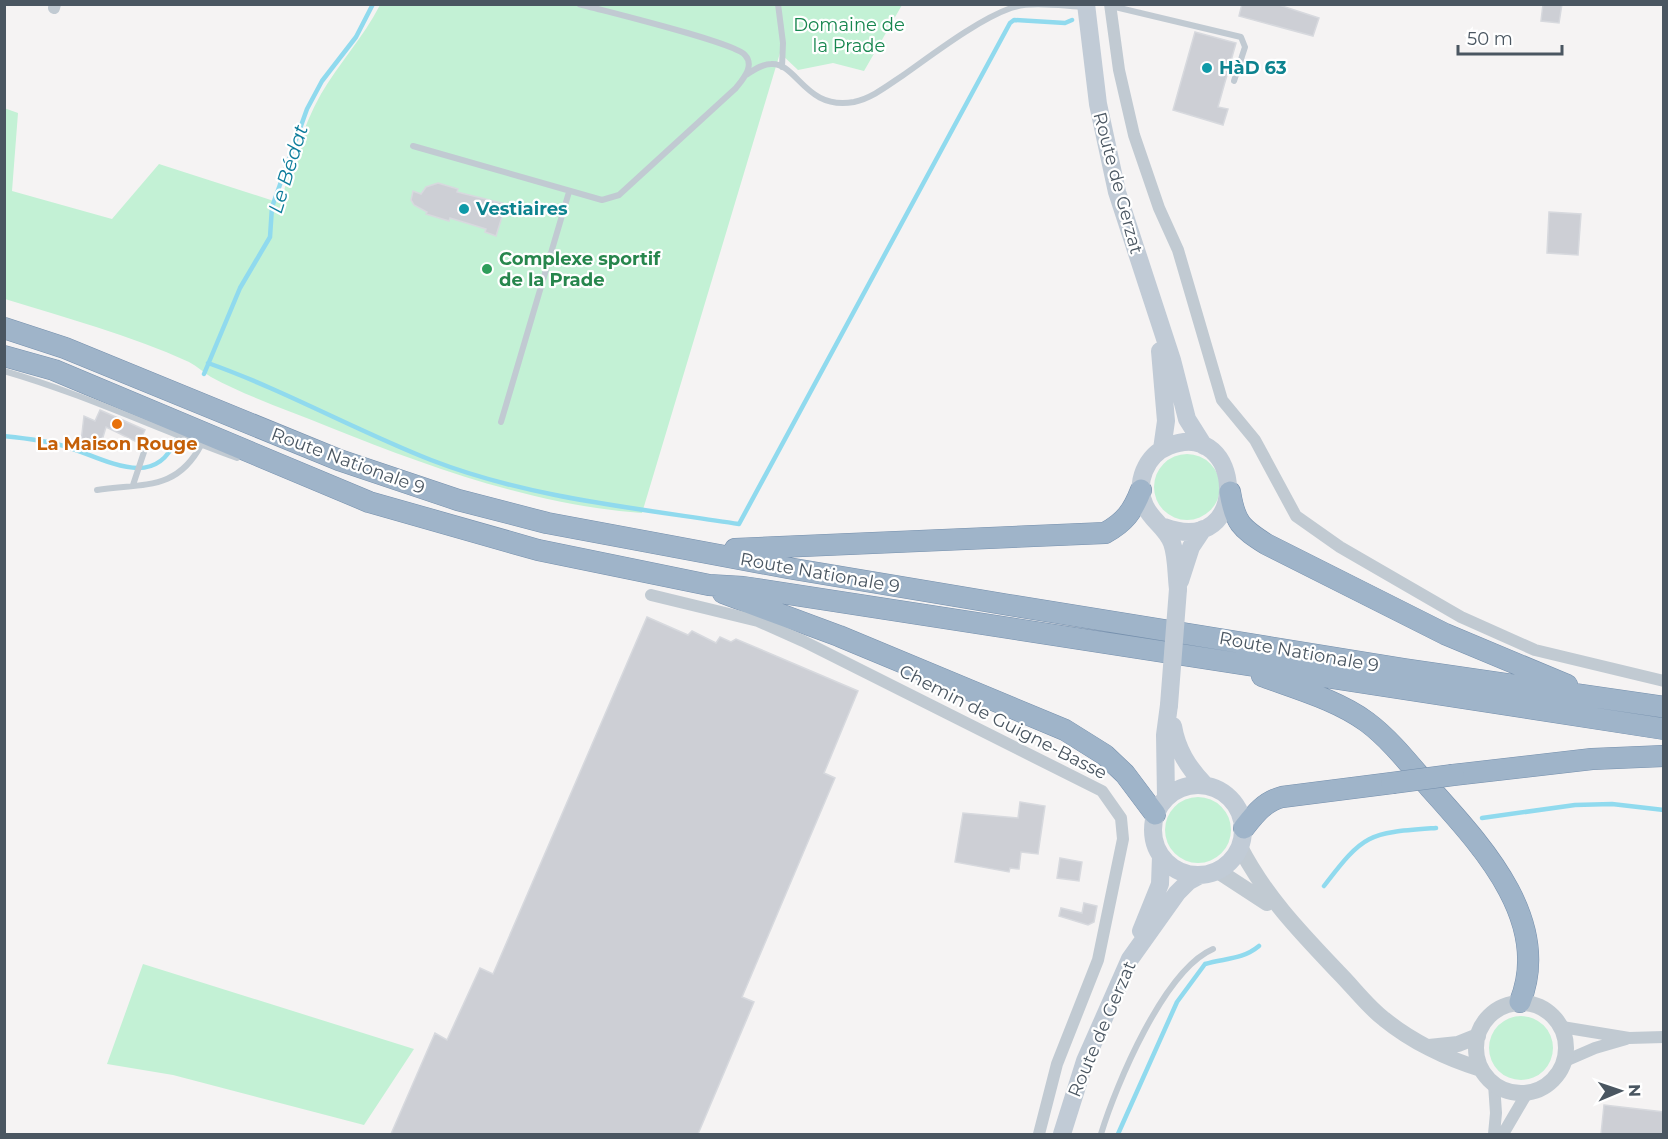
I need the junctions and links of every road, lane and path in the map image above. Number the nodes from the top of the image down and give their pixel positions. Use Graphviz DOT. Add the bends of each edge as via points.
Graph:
graph roads {
  1 [pos="579,4"];
  2 [pos="777,4"];
  3 [pos="1110,5"];
  4 [pos="1086,6"];
  5 [pos="782,67"];
  6 [pos="746,75"];
  7 [pos="1234,81"];
  8 [pos="413,146"];
  9 [pos="569,192"];
  10 [pos="1147,288"];
  11 [pos="4,328"];
  12 [pos="4,356"];
  13 [pos="4,371"];
  14 [pos="501,422"];
  15 [pos="201,445"];
  16 [pos="1204,446"];
  17 [pos="145,448"];
  18 [pos="1162,449"];
  19 [pos="242,459"];
  20 [pos="253,463"];
  21 [pos="284,468"];
  22 [pos="133,485"];
  23 [pos="97,490"];
  24 [pos="1141,490"];
  25 [pos="1230,492"];
  26 [pos="1164,527"];
  27 [pos="1203,529"];
  28 [pos="704,551"];
  29 [pos="709,585"];
  30 [pos="1178,588"];
  31 [pos="651,595"];
  32 [pos="1231,663"];
  33 [pos="1664,681"];
  34 [pos="1580,694"];
  35 [pos="1169,705"];
  36 [pos="1664,707"];
  37 [pos="1664,729"];
  38 [pos="1664,756"];
  39 [pos="1204,784"];
  40 [pos="1161,806"];
  41 [pos="1242,838"];
  42 [pos="1161,856"];
  43 [pos="1209,873"];
  44 [pos="1295,927"];
  45 [pos="1213,949"];
  46 [pos="1130,958"];
  47 [pos="1520,1002"];
  48 [pos="1562,1027"];
  49 [pos="1478,1036"];
  50 [pos="1664,1037"];
  51 [pos="1629,1038"];
  52 [pos="1429,1047"];
  53 [pos="1565,1061"];
  54 [pos="1481,1069"];
  55 [pos="1494,1084"];
  56 [pos="1527,1093"];
  57 [pos="1039,1134"];
  58 [pos="1062,1134"];
  59 [pos="1101,1134"];
  60 [pos="1494,1134"];
  61 [pos="1503,1134"];
  1 -- 6 [label="lane" via="738,50 749,64"];
  2 -- 5 [label="lane"];
  3 -- 7 [label="lane" via="1241,37 1245,47"];
  3 -- 33 [label="street" via="1134,135 1182,260 1222,400 1255,440 1296,516 1340,547 1472,622 1535,650"];
  4 -- 5 [label="lane" via="1011,8 878,92 852,102 837,103 813,95"];
  4 -- 10 [label="main road, Route de Gerzat" via="1103,135"];
  5 -- 6 [label="lane" via="766,65"];
  6 -- 9 [label="lane" via="619,195 602,200"];
  8 -- 9 [label="lane"];
  9 -- 14 [label="lane"];
  10 -- 16 [label="main road, Route de Gerzat" via="1172,360 1186,419"];
  10 -- 18 [label="main road, Route de Gerzat" via="1165,393"];
  11 -- 28 [label="highway, Route Nationale 9" via="76,352 339,460 458,500 547,523"];
  12 -- 21 [label="highway, Route Nationale 9" via="54,370"];
  13 -- 15 [label="lane" via="93,399"];
  15 -- 19 [label="lane"];
  15 -- 22 [label="lane" via="177,477"];
  16 -- 18 [label="main road" via="1182,443"];
  16 -- 25 [label="main road" via="1224,465"];
  17 -- 22 [label="lane"];
  18 -- 24 [label="main road" via="1146,467"];
  20 -- 21 [label="lane"];
  21 -- 29 [label="highway, Route Nationale 9" via="369,502 478,535"];
  22 -- 23 [label="lane"];
  24 -- 26 [label="main road" via="1152,518"];
  24 -- 28 [label="highway" via="1132,511 1121,524 1105,533"];
  25 -- 27 [label="main road" via="1222,514"];
  25 -- 34 [label="highway" via="1239,525 1266,544 1444,634 1565,683"];
  26 -- 27 [label="main road" via="1177,532"];
  26 -- 30 [label="main road" via="1172,544"];
  27 -- 30 [label="main road" via="1191,548"];
  28 -- 34 [label="highway, Route Nationale 9" via="1009,606"];
  29 -- 32 [label="highway, Route Nationale 9" via="743,587"];
  29 -- 40 [label="highway" via="1065,730 1105,755"];
  30 -- 35 [label="main road, bridge"];
  31 -- 57 [label="street, Chemin de Guigne-Basse" via="758,621 803,641 1102,791 1113,803 1121,818 1123,839 1102,943 1057,1064"];
  32 -- 37 [label="highway, Route Nationale 9"];
  32 -- 47 [label="highway" via="1337,705 1366,721 1466,828 1497,867 1522,926 1528,976"];
  34 -- 36 [label="highway, Route Nationale 9"];
  35 -- 39 [label="main road" via="1176,743 1188,767"];
  35 -- 40 [label="main road"];
  38 -- 41 [label="highway, bridge" via="1592,759 1272,800 1258,810"];
  39 -- 40 [label="main road" via="1190,785"];
  39 -- 41 [label="main road" via="1231,799 1241,815"];
  40 -- 42 [label="main road" via="1155,843"];
  41 -- 43 [label="main road" via="1234,857"];
  41 -- 44 [label="street" via="1257,880"];
  42 -- 43 [label="main road" via="1185,873"];
  42 -- 46 [label="main road" via="1160,884"];
  43 -- 44 [label="street" via="1256,894"];
  43 -- 46 [label="main road, Route de Gerzat" via="1189,880 1177,892"];
  44 -- 52 [label="street" via="1382,1018"];
  45 -- 59 [label="lane" via="1197,957 1154,1015 1116,1090"];
  46 -- 58 [label="main road, Route de Gerzat" via="1085,1060"];
  47 -- 48 [label="street" via="1540,1006"];
  47 -- 49 [label="street" via="1489,1016"];
  48 -- 51 [label="street"];
  48 -- 53 [label="street" via="1566,1038"];
  49 -- 52 [label="street" via="1458,1044"];
  49 -- 54 [label="street"];
  50 -- 51 [label="street"];
  51 -- 53 [label="street"];
  52 -- 54 [label="street"];
  53 -- 56 [label="street" via="1550,1083"];
  54 -- 55 [label="street"];
  55 -- 56 [label="street" via="1504,1090"];
  55 -- 60 [label="street"];
  56 -- 61 [label="street"];
}
